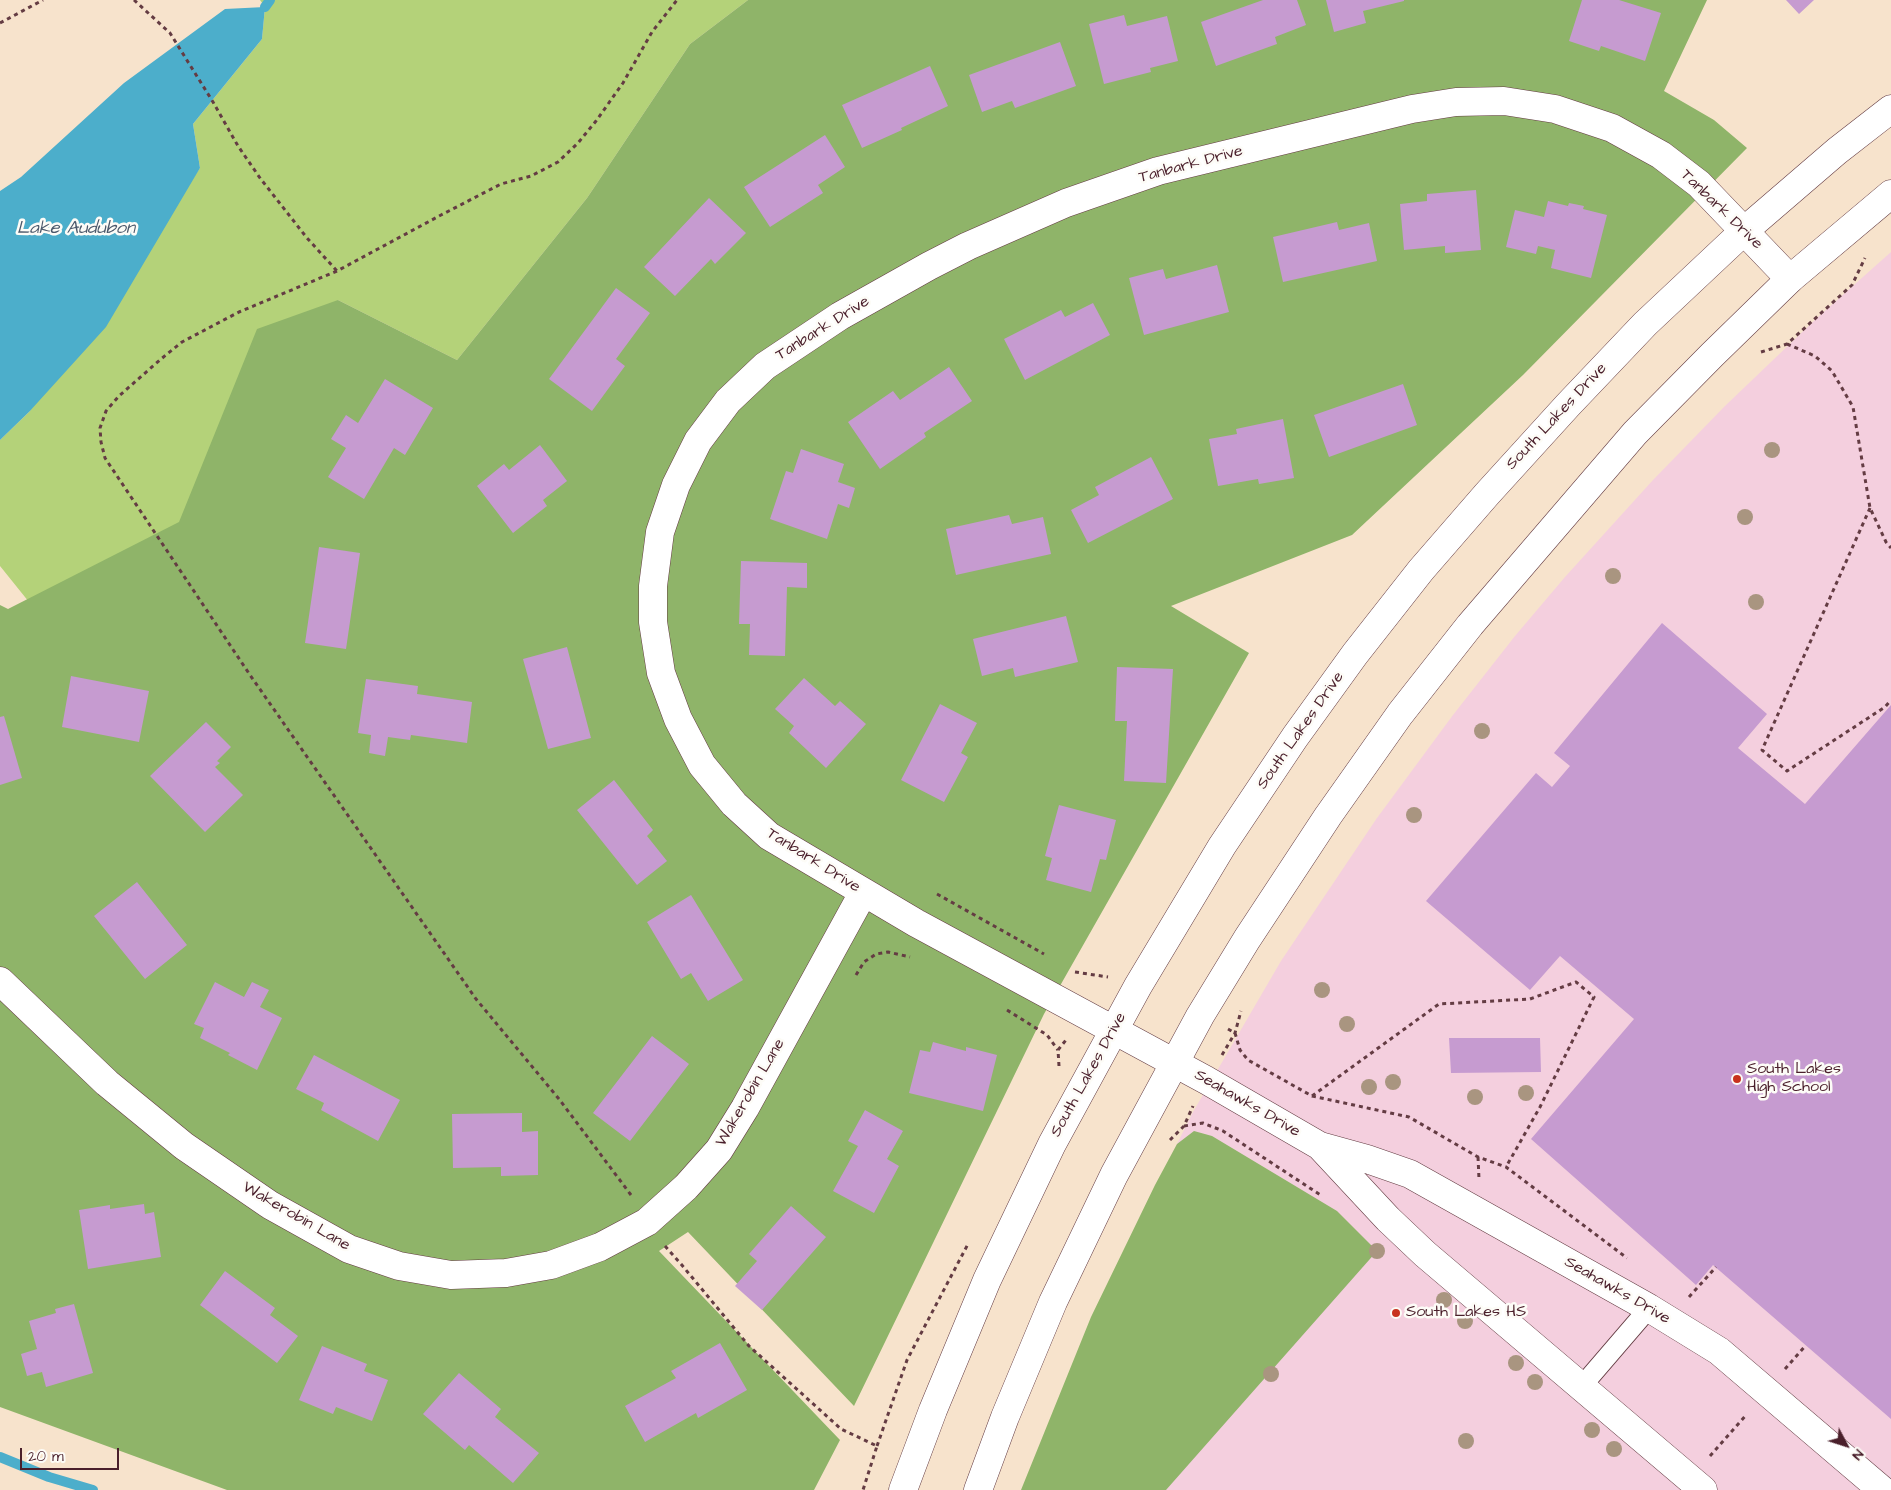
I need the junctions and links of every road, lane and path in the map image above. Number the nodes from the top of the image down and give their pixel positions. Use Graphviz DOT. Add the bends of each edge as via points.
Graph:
graph roads {
  1 [pos="43,0"];
  2 [pos="134,0"];
  3 [pos="677,0"];
  4 [pos="0,22"];
  5 [pos="1891,109"];
  6 [pos="1891,194"];
  7 [pos="1744,231"];
  8 [pos="1868,251"];
  9 [pos="337,271"];
  10 [pos="1790,279"];
  11 [pos="1787,344"];
  12 [pos="1761,352"];
  13 [pos="1870,508"];
  14 [pos="1891,548"];
  15 [pos="1891,700"];
  16 [pos="863,892"];
  17 [pos="938,894"];
  18 [pos="1047,956"];
  19 [pos="916,959"];
  20 [pos="1070,969"];
  21 [pos="855,976"];
  22 [pos="1110,977"];
  23 [pos="0,981"];
  24 [pos="1243,1003"];
  25 [pos="1003,1008"];
  26 [pos="1114,1029"];
  27 [pos="1235,1033"];
  28 [pos="1058,1050"];
  29 [pos="1174,1062"];
  30 [pos="1312,1096"];
  31 [pos="1184,1126"];
  32 [pos="1320,1146"];
  33 [pos="1506,1167"];
  34 [pos="1330,1201"];
  35 [pos="647,1222"];
  36 [pos="672,1242"];
  37 [pos="666,1247"];
  38 [pos="1716,1268"];
  39 [pos="1686,1302"];
  40 [pos="1649,1308"];
  41 [pos="1806,1345"];
  42 [pos="1582,1386"];
  43 [pos="1767,1391"];
  44 [pos="1696,1484"];
  45 [pos="863,1490"];
  46 [pos="903,1490"];
  47 [pos="978,1490"];
  48 [pos="1882,1490"];
  1 -- 4 [label="path"];
  2 -- 9 [label="path" via="170,33 260,178"];
  3 -- 9 [label="path" via="652,32 624,83 578,144 558,162 531,176 501,184"];
  5 -- 7 [label="street, South Lakes Drive"];
  6 -- 10 [label="street"];
  7 -- 10 [label="street, Tanbark Drive"];
  7 -- 16 [label="street, Tanbark Drive" via="1699,184 1661,155 1612,128 1555,109 1504,101 1456,102 1412,109 1158,171 1066,203 929,266 840,316 765,366 728,401 698,441 676,485 660,532 653,586 653,622 662,673 678,719 698,757 734,804 769,836"];
  7 -- 26 [label="street, South Lakes Drive" via="1645,324 1420,570 1295,737 1233,831"];
  8 -- 11 [label="path" via="1852,285"];
  9 -- 35 [label="path" via="239,312 182,342 119,396 106,412 100,428 105,458 250,674 476,999 559,1099 629,1192"];
  10 -- 29 [label="street" via="1635,434 1464,633 1400,714 1247,939"];
  11 -- 12 [label="path"];
  11 -- 13 [label="path" via="1815,356 1832,372 1853,407"];
  13 -- 14 [label="path"];
  13 -- 15 [label="path" via="1762,750 1787,771"];
  16 -- 26 [label="street, Tanbark Drive"];
  16 -- 35 [label="street, Wakerobin Lane" via="719,1150 686,1187"];
  17 -- 18 [label="path"];
  19 -- 21 [label="path" via="888,952 876,954 864,962"];
  20 -- 22 [label="path"];
  23 -- 35 [label="street, Wakerobin Lane" via="107,1083 184,1146 270,1205 350,1250 399,1266 451,1274 506,1273 559,1262"];
  24 -- 27 [label="path"];
  25 -- 28 [label="path" via="1048,1035"];
  26 -- 29 [label="street, Tanbark Drive"];
  26 -- 46 [label="street, South Lakes Drive" via="1052,1144 987,1280 932,1410"];
  29 -- 32 [label="street, Seahawks Drive"];
  29 -- 47 [label="street" via="1114,1175 1053,1302"];
  30 -- 33 [label="path" via="1439,1004 1530,999 1576,982 1594,997 1540,1108"];
  31 -- 34 [label="path" via="1203,1123 1222,1131"];
  32 -- 40 [label="street, Seahawks Drive" via="1410,1174"];
  32 -- 42 [label="street, Seahawks Drive" via="1425,1254"];
  35 -- 37 [label="path"];
  36 -- 37 [label="path"];
  37 -- 45 [label="path" via="749,1346 841,1429 877,1446"];
  38 -- 39 [label="path"];
  40 -- 42 [label="lane"];
  40 -- 43 [label="street, Seahawks Drive" via="1719,1351"];
  41 -- 43 [label="path"];
  42 -- 44 [label="street, Seahawks Drive"];
  43 -- 44 [label="path"];
  43 -- 48 [label="street, Seahawks Drive"];
}
